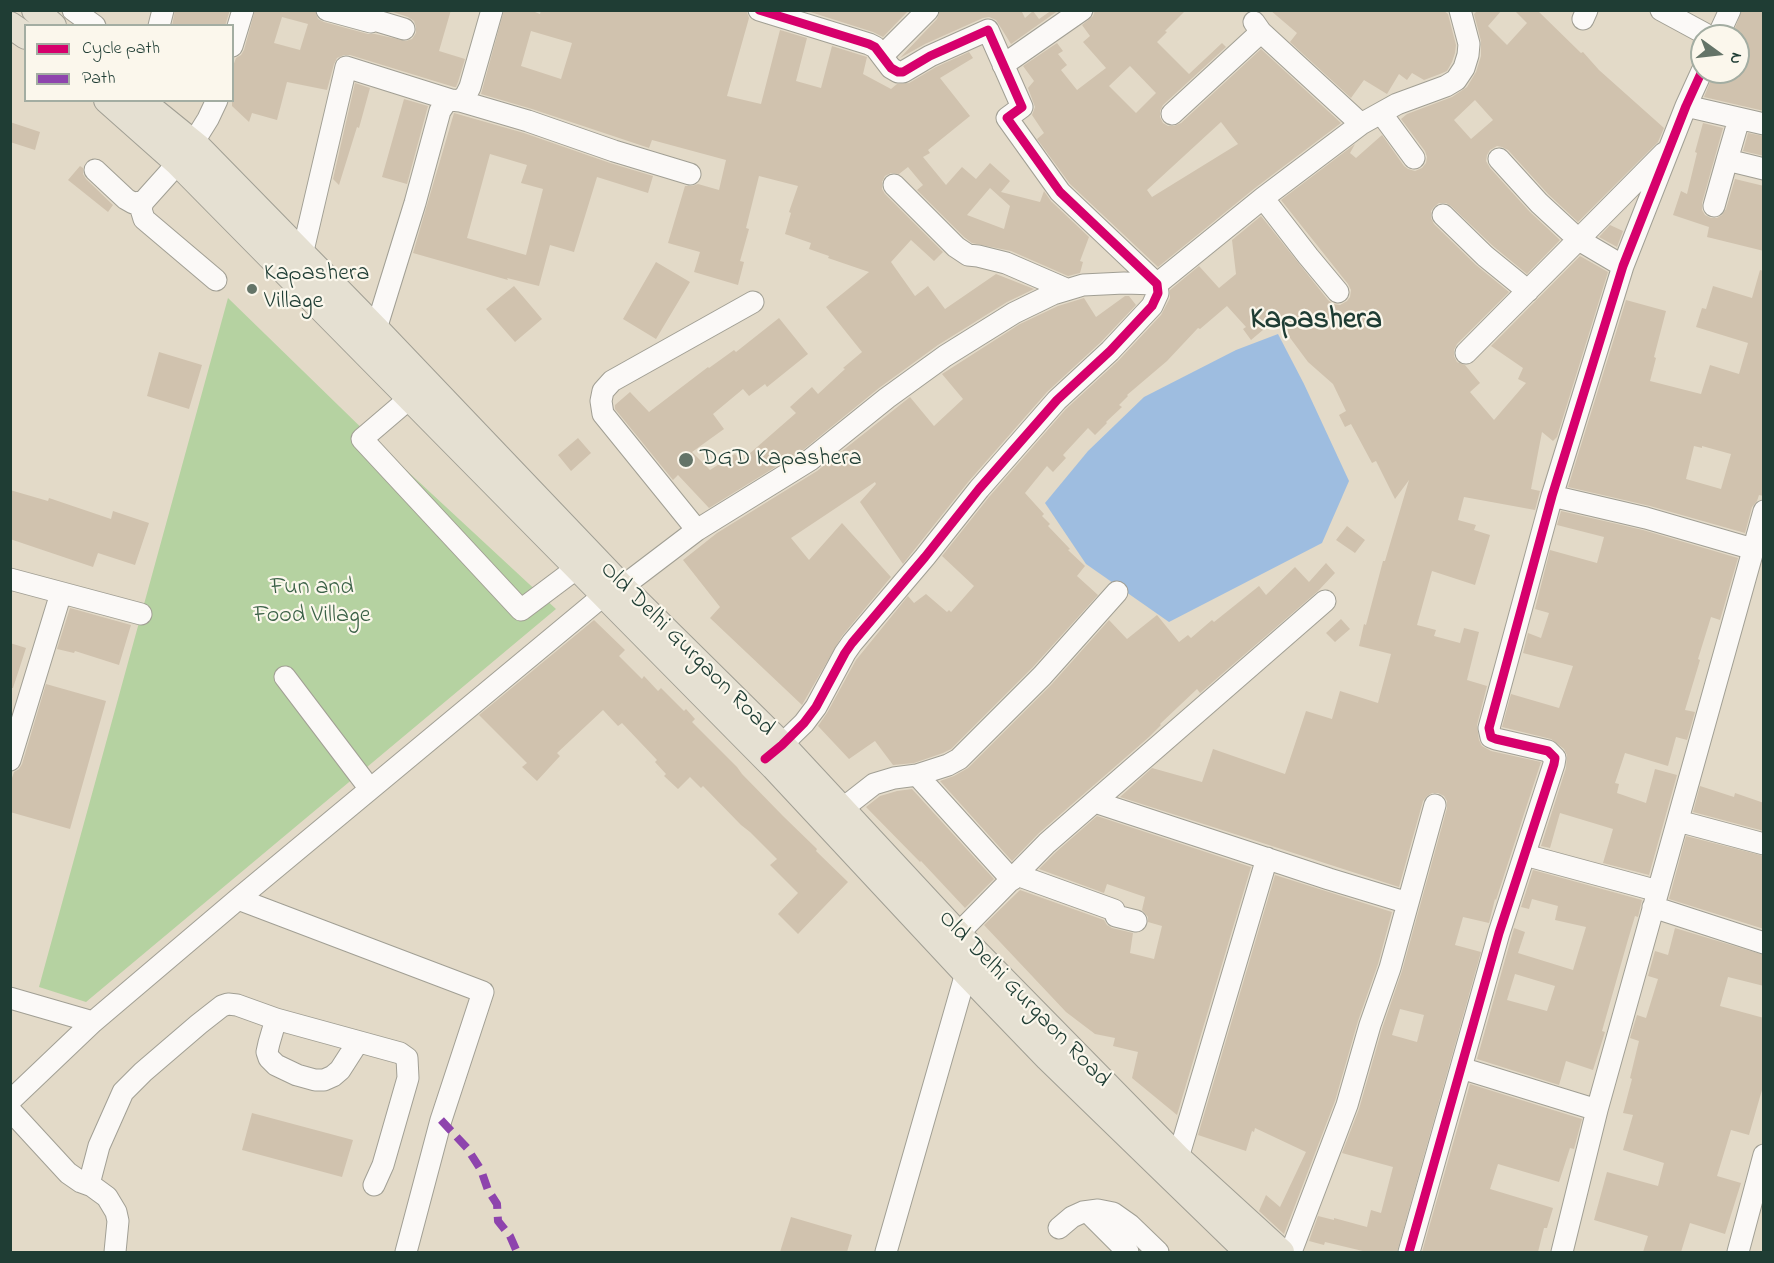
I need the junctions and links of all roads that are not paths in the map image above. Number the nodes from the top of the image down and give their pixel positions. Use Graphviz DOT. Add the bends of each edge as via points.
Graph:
graph roads {
  1 [pos="35,10"];
  2 [pos="73,10"];
  3 [pos="243,10"];
  4 [pos="327,10"];
  5 [pos="492,10"];
  6 [pos="759,10"];
  7 [pos="928,10"];
  8 [pos="1082,10"];
  9 [pos="1461,10"];
  10 [pos="1661,10"];
  11 [pos="1730,10"];
  12 [pos="51,24"];
  13 [pos="91,24"];
  14 [pos="1724,24"];
  15 [pos="10,25"];
  16 [pos="1690,26"];
  17 [pos="404,29"];
  18 [pos="24,35"];
  19 [pos="234,39"];
  20 [pos="882,56"];
  21 [pos="1003,65"];
  22 [pos="1696,84"];
  23 [pos="455,100"];
  24 [pos="110,102"];
  25 [pos="142,102"];
  26 [pos="209,104"];
  27 [pos="1686,106"];
  28 [pos="1381,112"];
  29 [pos="1172,114"];
  30 [pos="1739,118"];
  31 [pos="1361,124"];
  32 [pos="1764,124"];
  33 [pos="1671,147"];
  34 [pos="186,153"];
  35 [pos="1414,158"];
  36 [pos="1499,159"];
  37 [pos="1727,160"];
  38 [pos="1764,169"];
  39 [pos="95,170"];
  40 [pos="690,174"];
  41 [pos="894,185"];
  42 [pos="1263,198"];
  43 [pos="143,202"];
  44 [pos="1714,206"];
  45 [pos="1443,215"];
  46 [pos="1579,240"];
  47 [pos="302,255"];
  48 [pos="1623,266"];
  49 [pos="216,280"];
  50 [pos="1157,284"];
  51 [pos="1066,289"];
  52 [pos="1528,291"];
  53 [pos="1338,292"];
  54 [pos="753,302"];
  55 [pos="376,329"];
  56 [pos="1466,353"];
  57 [pos="410,398"];
  58 [pos="1552,496"];
  59 [pos="1764,511"];
  60 [pos="697,530"];
  61 [pos="1753,549"];
  62 [pos="577,568"];
  63 [pos="10,579"];
  64 [pos="613,591"];
  65 [pos="1117,592"];
  66 [pos="61,593"];
  67 [pos="1325,601"];
  68 [pos="141,614"];
  69 [pos="285,677"];
  70 [pos="774,752"];
  71 [pos="10,760"];
  72 [pos="917,775"];
  73 [pos="370,789"];
  74 [pos="1095,802"];
  75 [pos="1435,805"];
  76 [pos="842,809"];
  77 [pos="1678,821"];
  78 [pos="1764,844"];
  79 [pos="1524,855"];
  80 [pos="1268,858"];
  81 [pos="1014,877"];
  82 [pos="238,899"];
  83 [pos="1656,899"];
  84 [pos="1408,903"];
  85 [pos="1136,921"];
  86 [pos="951,942"];
  87 [pos="1764,943"];
  88 [pos="966,973"];
  89 [pos="10,998"];
  90 [pos="276,1019"];
  91 [pos="93,1022"];
  92 [pos="358,1041"];
  93 [pos="1461,1068"];
  94 [pos="10,1101"];
  95 [pos="10,1110"];
  96 [pos="1597,1110"];
  97 [pos="1764,1155"];
  98 [pos="1178,1158"];
  99 [pos="89,1184"];
  100 [pos="374,1185"];
  101 [pos="1088,1212"];
  102 [pos="1059,1228"];
  103 [pos="115,1252"];
  104 [pos="406,1252"];
  105 [pos="886,1252"];
  106 [pos="1128,1252"];
  107 [pos="1158,1252"];
  108 [pos="1248,1252"];
  109 [pos="1281,1252"];
  110 [pos="1291,1252"];
  111 [pos="1409,1252"];
  112 [pos="1562,1252"];
  113 [pos="1738,1252"];
  1 -- 12 [label="main road"];
  2 -- 13 [label="street"];
  3 -- 19 [label="street"];
  4 -- 17 [label="street"];
  5 -- 23 [label="street" via="470,87 466,95"];
  6 -- 20 [label="street" via="869,44"];
  7 -- 20 [label="street"];
  8 -- 21 [label="street"];
  9 -- 28 [label="street" via="1468,55 1456,80"];
  10 -- 16 [label="street"];
  11 -- 14 [label="street"];
  15 -- 18 [label="main road"];
  20 -- 21 [label="street" via="894,70 903,72 988,30"];
  21 -- 50 [label="street" via="1022,107 1007,118 1060,192"];
  22 -- 27 [label="street"];
  23 -- 40 [label="street"];
  23 -- 47 [label="street" via="346,67"];
  23 -- 55 [label="street" via="440,111"];
  24 -- 34 [label="main road, Old Delhi Gurgaon Road"];
  25 -- 34 [label="main road, Old Delhi Gurgaon Road"];
  26 -- 34 [label="street"];
  27 -- 30 [label="street"];
  27 -- 33 [label="street"];
  28 -- 31 [label="street"];
  28 -- 35 [label="street"];
  29 -- 31 [label="street" via="1258,27"];
  30 -- 32 [label="street"];
  30 -- 37 [label="street"];
  31 -- 42 [label="street"];
  33 -- 46 [label="street"];
  33 -- 48 [label="street"];
  34 -- 43 [label="street"];
  34 -- 47 [label="main road, Old Delhi Gurgaon Road"];
  34 -- 57 [label="main road, Old Delhi Gurgaon Road"];
  36 -- 46 [label="street"];
  37 -- 38 [label="street"];
  37 -- 44 [label="street"];
  39 -- 43 [label="street" via="126,199"];
  41 -- 51 [label="street" via="968,255 1006,263"];
  42 -- 50 [label="street"];
  42 -- 53 [label="street"];
  43 -- 49 [label="street" via="144,219"];
  45 -- 52 [label="street"];
  46 -- 48 [label="street"];
  46 -- 52 [label="street"];
  47 -- 55 [label="main road, Old Delhi Gurgaon Road"];
  48 -- 58 [label="street"];
  50 -- 51 [label="street" via="1106,283"];
  50 -- 70 [label="street" via="1152,306 1020,440 852,643 816,707"];
  51 -- 60 [label="street" via="1027,305 945,356 810,460"];
  52 -- 56 [label="street"];
  54 -- 60 [label="street" via="612,381 603,391 603,414"];
  55 -- 64 [label="main road, Old Delhi Gurgaon Road"];
  57 -- 62 [label="main road, Old Delhi Gurgaon Road"];
  57 -- 62 [label="street" via="362,439 521,610"];
  58 -- 61 [label="street"];
  58 -- 79 [label="street" via="1489,728 1491,737 1548,751 1555,758"];
  59 -- 61 [label="street"];
  60 -- 64 [label="street"];
  61 -- 77 [label="street"];
  62 -- 64 [label="main road, Old Delhi Gurgaon Road"];
  63 -- 66 [label="street"];
  64 -- 70 [label="main road, Old Delhi Gurgaon Road"];
  64 -- 73 [label="street"];
  65 -- 72 [label="street" via="1042,676 959,759"];
  66 -- 68 [label="street"];
  66 -- 71 [label="street"];
  67 -- 74 [label="street"];
  69 -- 73 [label="street"];
  70 -- 76 [label="main road, Old Delhi Gurgaon Road"];
  70 -- 86 [label="main road, Old Delhi Gurgaon Road"];
  72 -- 76 [label="street" via="874,784"];
  72 -- 81 [label="street"];
  73 -- 82 [label="street"];
  74 -- 80 [label="street"];
  74 -- 81 [label="street"];
  75 -- 84 [label="street"];
  76 -- 86 [label="main road, Old Delhi Gurgaon Road"];
  77 -- 78 [label="street"];
  77 -- 83 [label="street"];
  79 -- 83 [label="street"];
  79 -- 93 [label="street"];
  80 -- 84 [label="street"];
  80 -- 98 [label="street"];
  81 -- 85 [label="street"];
  81 -- 86 [label="street"];
  82 -- 91 [label="street"];
  82 -- 104 [label="street" via="483,992 441,1120"];
  83 -- 87 [label="street"];
  83 -- 96 [label="street"];
  84 -- 110 [label="street" via="1347,1105"];
  86 -- 88 [label="main road, Old Delhi Gurgaon Road"];
  86 -- 98 [label="main road, Old Delhi Gurgaon Road"];
  88 -- 105 [label="street"];
  88 -- 108 [label="main road, Old Delhi Gurgaon Road"];
  89 -- 91 [label="street"];
  90 -- 92 [label="street"];
  90 -- 92 [label="street" via="267,1052 269,1058 276,1065 315,1080 324,1080 340,1070"];
  90 -- 99 [label="street" via="237,1005 222,1006 143,1072 117,1104 99,1146"];
  91 -- 94 [label="street"];
  92 -- 100 [label="street" via="400,1053 408,1067 408,1078"];
  93 -- 96 [label="street"];
  93 -- 111 [label="street"];
  95 -- 99 [label="street" via="68,1173"];
  96 -- 112 [label="street"];
  97 -- 113 [label="street"];
  98 -- 109 [label="main road, Old Delhi Gurgaon Road"];
  99 -- 103 [label="street" via="107,1197 116,1212"];
  101 -- 102 [label="street" via="1072,1217"];
  101 -- 106 [label="street"];
  101 -- 107 [label="street" via="1113,1214"];
}
